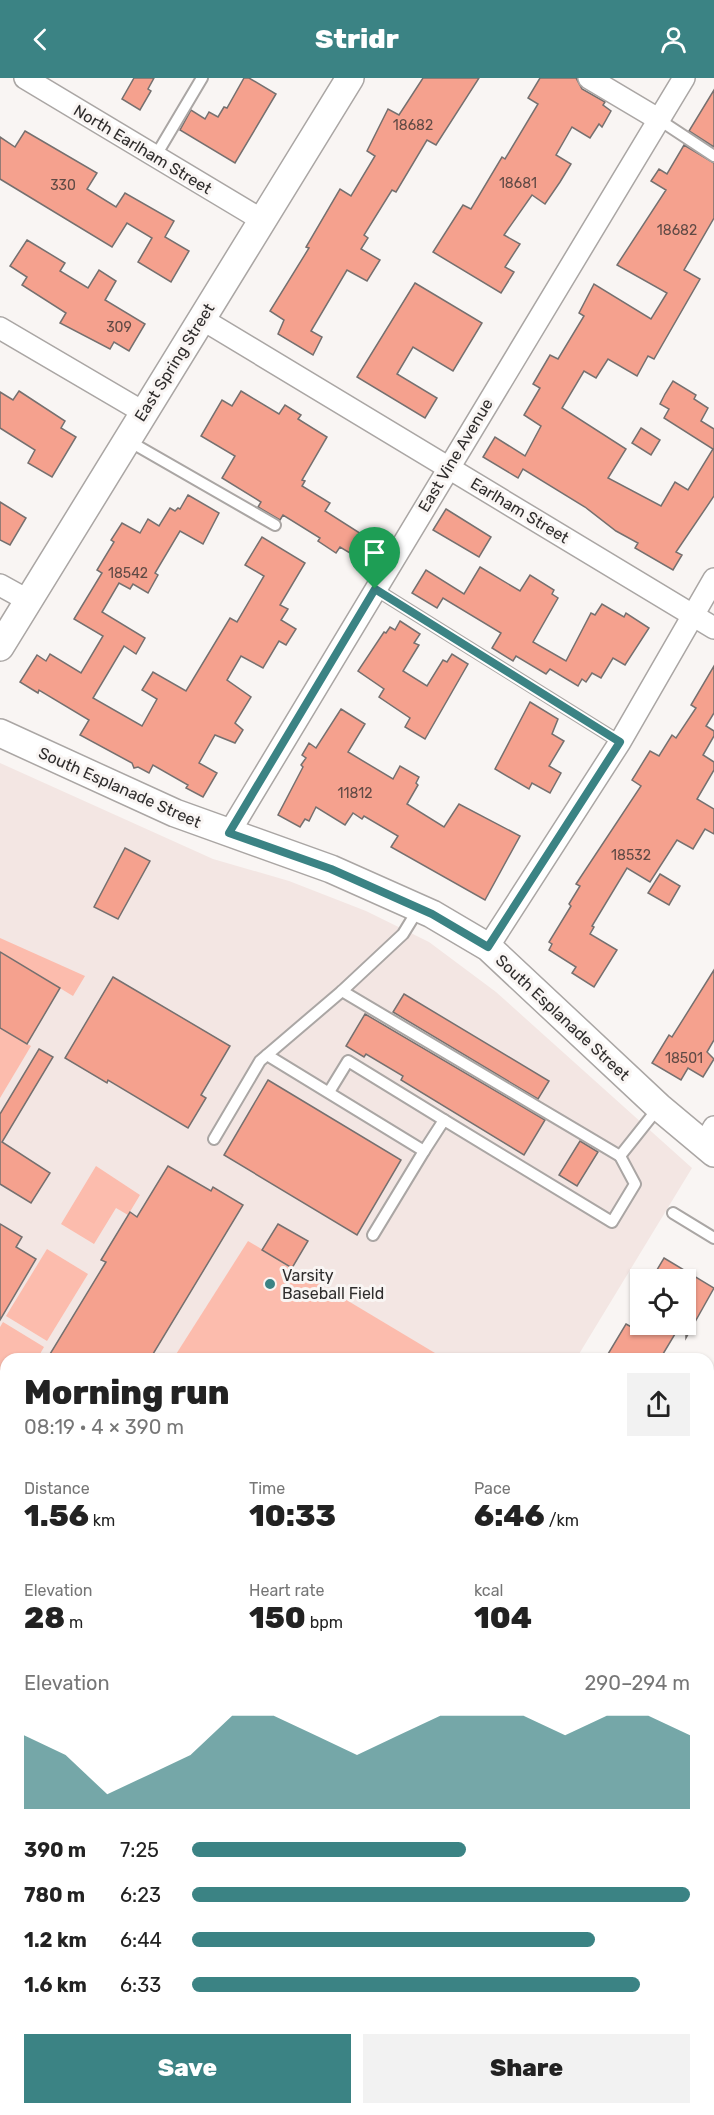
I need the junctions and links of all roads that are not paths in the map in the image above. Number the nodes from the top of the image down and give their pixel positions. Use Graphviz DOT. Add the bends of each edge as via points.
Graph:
graph roads {
  1 [pos="24,78"];
  2 [pos="202,78"];
  3 [pos="350,78"];
  4 [pos="589,78"];
  5 [pos="684,78"];
  6 [pos="49,84"];
  7 [pos="658,119"];
  8 [pos="714,156"];
  9 [pos="155,157"];
  10 [pos="262,220"];
  11 [pos="202,319"];
  12 [pos="0,328"];
  13 [pos="142,412"];
  14 [pos="126,440"];
  15 [pos="447,467"];
  16 [pos="275,525"];
  17 [pos="714,579"];
  18 [pos="0,585"];
  19 [pos="375,589"];
  20 [pos="29,601"];
  21 [pos="692,615"];
  22 [pos="714,628"];
  23 [pos="0,647"];
  24 [pos="0,733"];
  25 [pos="620,742"];
  26 [pos="229,833"];
  27 [pos="418,908"];
  28 [pos="488,947"];
  29 [pos="342,991"];
  30 [pos="267,1055"];
  31 [pos="329,1092"];
  32 [pos="659,1107"];
  33 [pos="444,1120"];
  34 [pos="214,1139"];
  35 [pos="710,1142"];
  36 [pos="424,1151"];
  37 [pos="620,1156"];
  38 [pos="673,1213"];
  39 [pos="373,1235"];
  40 [pos="714,1238"];
  1 -- 6 [label="street, North Earlham Street"];
  2 -- 9 [label="lane"];
  3 -- 10 [label="street, East Spring Street"];
  4 -- 7 [label="street"];
  5 -- 7 [label="street, East Vine Avenue"];
  6 -- 9 [label="street, North Earlham Street"];
  7 -- 8 [label="lane"];
  7 -- 15 [label="street, East Vine Avenue"];
  9 -- 10 [label="street, North Earlham Street"];
  10 -- 11 [label="street, East Spring Street"];
  11 -- 13 [label="street, East Spring Street"];
  11 -- 15 [label="street, Earlham Street"];
  12 -- 13 [label="street"];
  13 -- 14 [label="street, East Spring Street"];
  14 -- 16 [label="lane"];
  14 -- 20 [label="street, East Spring Street"];
  15 -- 19 [label="street, East Vine Avenue"];
  15 -- 21 [label="street, Earlham Street"];
  17 -- 21 [label="street"];
  18 -- 20 [label="street"];
  19 -- 25 [label="lane"];
  19 -- 26 [label="street, East Vine Avenue"];
  20 -- 23 [label="street, East Spring Street"];
  21 -- 22 [label="street, Earlham Street"];
  21 -- 25 [label="street"];
  24 -- 26 [label="street, South Esplanade Street"];
  25 -- 28 [label="street"];
  26 -- 27 [label="street, South Esplanade Street" via="331,869"];
  27 -- 28 [label="street, South Esplanade Street"];
  27 -- 29 [label="lane" via="403,934"];
  28 -- 32 [label="street, South Esplanade Street"];
  29 -- 30 [label="lane"];
  29 -- 37 [label="lane"];
  30 -- 31 [label="lane"];
  30 -- 34 [label="lane"];
  31 -- 33 [label="lane" via="348,1061"];
  31 -- 36 [label="lane"];
  32 -- 35 [label="street, South Esplanade Street"];
  32 -- 37 [label="lane"];
  33 -- 36 [label="lane"];
  33 -- 37 [label="lane" via="612,1222 635,1184"];
  36 -- 39 [label="lane"];
  38 -- 40 [label="lane"];
}
